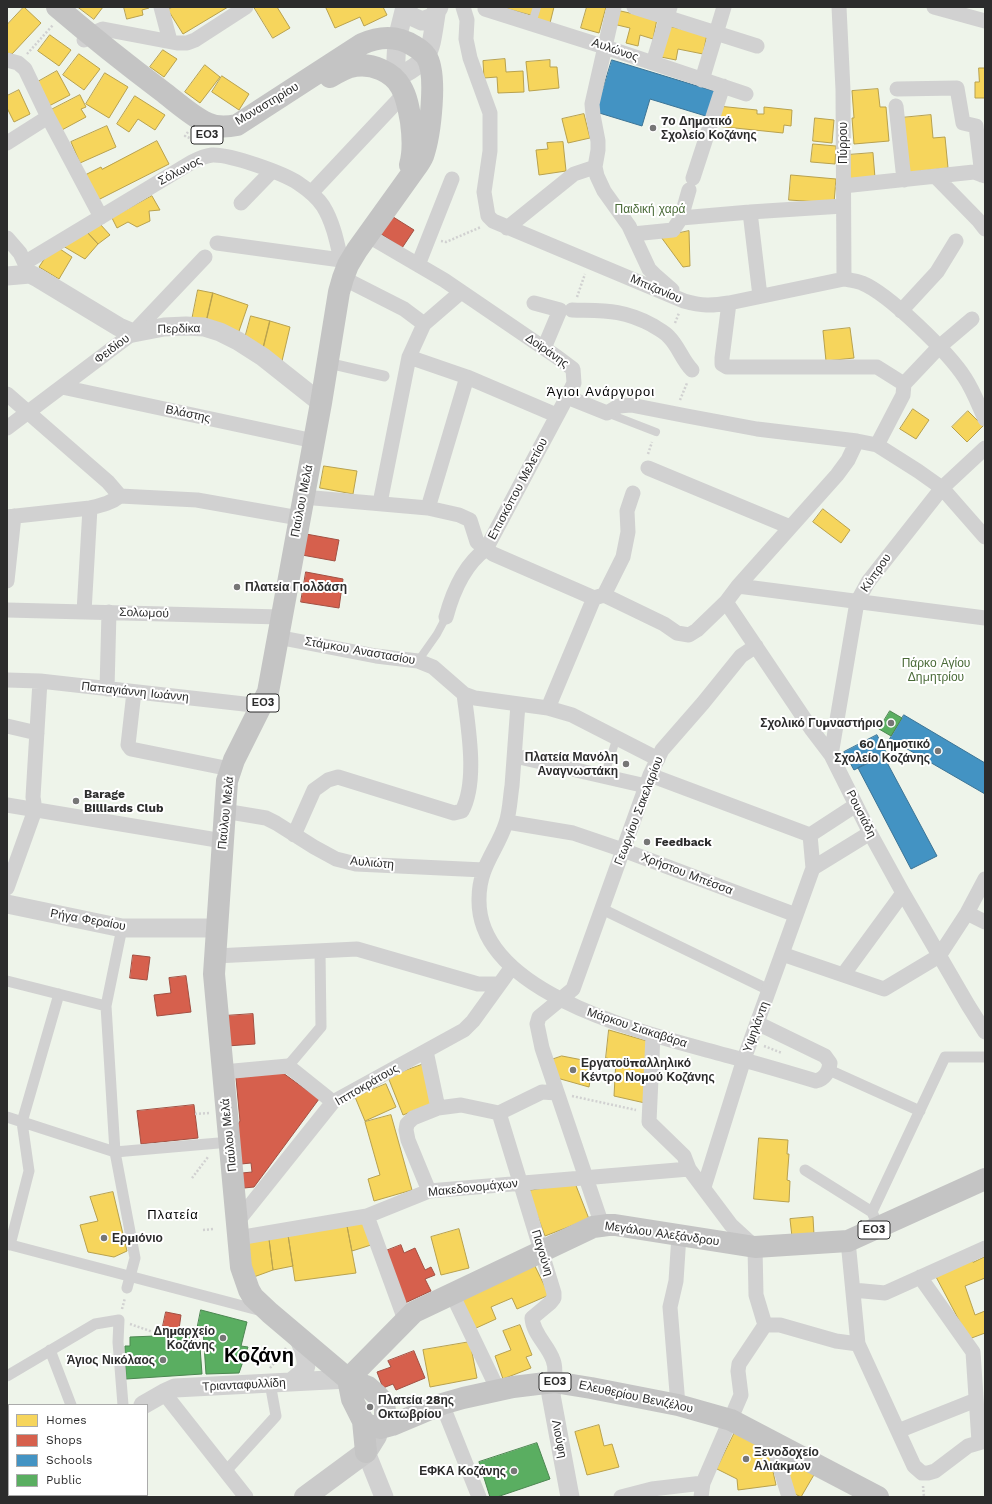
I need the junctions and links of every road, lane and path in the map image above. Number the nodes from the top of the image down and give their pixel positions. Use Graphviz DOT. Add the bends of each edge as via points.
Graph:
graph roads {
  1 [pos="40,7"];
  2 [pos="161,7"];
  3 [pos="246,7"];
  4 [pos="405,7"];
  5 [pos="463,7"];
  6 [pos="486,7"];
  7 [pos="536,7"];
  8 [pos="614,7"];
  9 [pos="634,7"];
  10 [pos="724,7"];
  11 [pos="839,7"];
  12 [pos="934,7"];
  13 [pos="437,10"];
  14 [pos="668,12"];
  15 [pos="57,14"];
  16 [pos="985,21"];
  17 [pos="532,23"];
  18 [pos="716,33"];
  19 [pos="85,39"];
  20 [pos="397,39"];
  21 [pos="170,41"];
  22 [pos="757,46"];
  23 [pos="605,47"];
  24 [pos="427,57"];
  25 [pos="13,61"];
  26 [pos="653,63"];
  27 [pos="702,80"];
  28 [pos="399,86"];
  29 [pos="722,86"];
  30 [pos="897,89"];
  31 [pos="746,94"];
  32 [pos="896,106"];
  33 [pos="48,117"];
  34 [pos="191,127"];
  35 [pos="7,143"];
  36 [pos="212,156"];
  37 [pos="595,167"];
  38 [pos="272,171"];
  39 [pos="984,176"];
  40 [pos="936,177"];
  41 [pos="452,179"];
  42 [pos="904,180"];
  43 [pos="403,184"];
  44 [pos="843,186"];
  45 [pos="311,193"];
  46 [pos="241,203"];
  47 [pos="843,206"];
  48 [pos="750,212"];
  49 [pos="101,217"];
  50 [pos="680,218"];
  51 [pos="493,221"];
  52 [pos="507,228"];
  53 [pos="985,229"];
  54 [pos="633,234"];
  55 [pos="367,235"];
  56 [pos="429,237"];
  57 [pos="7,238"];
  58 [pos="956,241"];
  59 [pos="217,243"];
  60 [pos="205,257"];
  61 [pos="590,262"];
  62 [pos="418,265"];
  63 [pos="28,268"];
  64 [pos="344,268"];
  65 [pos="7,276"];
  66 [pos="844,279"];
  67 [pos="461,292"];
  68 [pos="760,296"];
  69 [pos="684,301"];
  70 [pos="534,303"];
  71 [pos="729,303"];
  72 [pos="566,310"];
  73 [pos="901,311"];
  74 [pos="972,319"];
  75 [pos="424,324"];
  76 [pos="133,333"];
  77 [pos="669,336"];
  78 [pos="939,347"];
  79 [pos="544,348"];
  80 [pos="409,356"];
  81 [pos="328,363"];
  82 [pos="692,370"];
  83 [pos="384,376"];
  84 [pos="467,377"];
  85 [pos="904,384"];
  86 [pos="62,387"];
  87 [pos="7,394"];
  88 [pos="567,397"];
  89 [pos="321,403"];
  90 [pos="28,413"];
  91 [pos="607,413"];
  92 [pos="674,413"];
  93 [pos="556,415"];
  94 [pos="985,419"];
  95 [pos="7,428"];
  96 [pos="656,432"];
  97 [pos="314,441"];
  98 [pos="857,441"];
  99 [pos="877,445"];
  100 [pos="985,448"];
  101 [pos="648,468"];
  102 [pos="942,488"];
  103 [pos="633,493"];
  104 [pos="120,496"];
  105 [pos="303,497"];
  106 [pos="380,503"];
  107 [pos="90,508"];
  108 [pos="428,508"];
  109 [pos="11,516"];
  110 [pos="299,518"];
  111 [pos="790,527"];
  112 [pos="985,537"];
  113 [pos="486,549"];
  114 [pos="7,581"];
  115 [pos="738,586"];
  116 [pos="599,597"];
  117 [pos="726,602"];
  118 [pos="857,602"];
  119 [pos="7,610"];
  120 [pos="84,612"];
  121 [pos="108,612"];
  122 [pos="446,617"];
  123 [pos="985,618"];
  124 [pos="279,627"];
  125 [pos="756,646"];
  126 [pos="418,661"];
  127 [pos="7,680"];
  128 [pos="40,681"];
  129 [pos="107,689"];
  130 [pos="134,692"];
  131 [pos="464,694"];
  132 [pos="518,704"];
  133 [pos="262,706"];
  134 [pos="548,708"];
  135 [pos="7,726"];
  136 [pos="37,733"];
  137 [pos="617,737"];
  138 [pos="515,756"];
  139 [pos="831,756"];
  140 [pos="658,759"];
  141 [pos="230,768"];
  142 [pos="604,777"];
  143 [pos="648,780"];
  144 [pos="7,805"];
  145 [pos="856,805"];
  146 [pos="35,810"];
  147 [pos="224,811"];
  148 [pos="507,822"];
  149 [pos="870,833"];
  150 [pos="294,835"];
  151 [pos="810,835"];
  152 [pos="222,841"];
  153 [pos="623,850"];
  154 [pos="813,868"];
  155 [pos="484,870"];
  156 [pos="985,879"];
  157 [pos="7,888"];
  158 [pos="903,893"];
  159 [pos="7,904"];
  160 [pos="602,910"];
  161 [pos="967,913"];
  162 [pos="796,915"];
  163 [pos="985,922"];
  164 [pos="122,928"];
  165 [pos="217,928"];
  166 [pos="320,951"];
  167 [pos="782,954"];
  168 [pos="215,956"];
  169 [pos="939,956"];
  170 [pos="512,967"];
  171 [pos="843,975"];
  172 [pos="7,981"];
  173 [pos="499,984"];
  174 [pos="769,990"];
  175 [pos="59,994"];
  176 [pos="561,1000"];
  177 [pos="106,1006"];
  178 [pos="757,1023"];
  179 [pos="985,1032"];
  180 [pos="653,1036"];
  181 [pos="426,1051"];
  182 [pos="985,1057"];
  183 [pos="744,1059"];
  184 [pos="288,1066"];
  185 [pos="829,1070"];
  186 [pos="223,1072"];
  187 [pos="557,1093"];
  188 [pos="333,1102"];
  189 [pos="438,1108"];
  190 [pos="920,1111"];
  191 [pos="650,1112"];
  192 [pos="210,1113"];
  193 [pos="499,1113"];
  194 [pos="195,1114"];
  195 [pos="7,1117"];
  196 [pos="22,1122"];
  197 [pos="230,1142"];
  198 [pos="115,1152"];
  199 [pos="208,1157"];
  200 [pos="689,1169"];
  201 [pos="805,1170"];
  202 [pos="586,1177"];
  203 [pos="192,1178"];
  204 [pos="985,1179"];
  205 [pos="521,1183"];
  206 [pos="704,1187"];
  207 [pos="429,1191"];
  208 [pos="367,1216"];
  209 [pos="875,1220"];
  210 [pos="602,1225"];
  211 [pos="214,1229"];
  212 [pos="203,1230"];
  213 [pos="237,1230"];
  214 [pos="679,1236"];
  215 [pos="848,1241"];
  216 [pos="9,1244"];
  217 [pos="754,1247"];
  218 [pos="985,1248"];
  219 [pos="542,1250"];
  220 [pos="130,1276"];
  221 [pos="920,1277"];
  222 [pos="128,1288"];
  223 [pos="853,1290"];
  224 [pos="452,1294"];
  225 [pos="270,1313"];
  226 [pos="119,1320"];
  227 [pos="405,1320"];
  228 [pos="765,1325"];
  229 [pos="152,1332"];
  230 [pos="297,1335"];
  231 [pos="858,1344"];
  232 [pos="979,1349"];
  233 [pos="50,1350"];
  234 [pos="7,1376"];
  235 [pos="348,1379"];
  236 [pos="291,1382"];
  237 [pos="554,1382"];
  238 [pos="270,1383"];
  239 [pos="498,1390"];
  240 [pos="164,1392"];
  241 [pos="976,1400"];
  242 [pos="71,1404"];
  243 [pos="123,1404"];
  244 [pos="145,1404"];
  245 [pos="442,1404"];
  246 [pos="678,1405"];
  247 [pos="731,1420"];
  248 [pos="372,1425"];
  249 [pos="898,1431"];
  250 [pos="772,1441"];
  251 [pos="982,1441"];
  252 [pos="366,1452"];
  253 [pos="226,1471"];
  254 [pos="702,1490"];
  255 [pos="312,1495"];
  256 [pos="246,1497"];
  257 [pos="384,1497"];
  258 [pos="479,1497"];
  259 [pos="570,1497"];
  260 [pos="621,1497"];
  261 [pos="789,1497"];
  262 [pos="878,1497"];
  1 -- 15 [label="main road, Μοναστηρίου / ΕΟ3"];
  2 -- 21 [label="street"];
  3 -- 21 [label="street" via="195,40 186,43"];
  4 -- 13 [label="street" via="411,16 418,20 426,20"];
  4 -- 20 [label="street"];
  5 -- 51 [label="street" via="467,20 466,39 470,58 490,113 490,151 484,192 485,207"];
  6 -- 17 [label="street, Αυλώνος" via="485,9"];
  7 -- 17 [label="lane"];
  8 -- 23 [label="street"];
  9 -- 14 [label="street"];
  10 -- 18 [label="street"];
  11 -- 44 [label="street, Πύρρου" via="843,90"];
  12 -- 16 [label="street"];
  13 -- 24 [label="street"];
  14 -- 18 [label="street"];
  14 -- 26 [label="street"];
  15 -- 19 [label="main road, Μοναστηρίου / ΕΟ3"];
  15 -- 25 [label="path"];
  17 -- 23 [label="street, Αυλώνος"];
  18 -- 22 [label="street"];
  18 -- 27 [label="street"];
  19 -- 20 [label="main road, Μοναστηρίου / ΕΟ3" via="206,123 225,127 237,124 362,44 381,38"];
  19 -- 21 [label="street" via="103,29"];
  19 -- 34 [label="main road, Μοναστηρίου / ΕΟ3"];
  20 -- 24 [label="main road, Μοναστηρίου / ΕΟ3" via="422,51"];
  20 -- 28 [label="street"];
  23 -- 26 [label="street, Αυλώνος"];
  23 -- 37 [label="street" via="592,104 598,141"];
  24 -- 28 [label="street"];
  24 -- 43 [label="main road, Παύλου Μελά / ΕΟ3" via="431,72 432,98 427,140 420,161"];
  25 -- 33 [label="street" via="25,69"];
  26 -- 27 [label="street, Αυλώνος"];
  27 -- 29 [label="street, Αυλώνος"];
  28 -- 34 [label="main road, Μοναστηρίου / ΕΟ3" via="375,68 367,65 355,66 345,68 236,135 209,135"];
  28 -- 43 [label="main road, Παύλου Μελά / ΕΟ3" via="410,118 413,142 411,164"];
  28 -- 45 [label="street"];
  29 -- 31 [label="street, Αυλώνος"];
  29 -- 50 [label="street"];
  30 -- 39 [label="street" via="956,88 963,123 976,126"];
  32 -- 42 [label="street"];
  33 -- 35 [label="street"];
  33 -- 49 [label="street"];
  34 -- 36 [label="path" via="185,136 213,148"];
  36 -- 38 [label="street, Σόλωνος" via="226,156"];
  36 -- 49 [label="street, Σόλωνος" via="192,162"];
  37 -- 52 [label="street" via="574,174"];
  37 -- 54 [label="street" via="604,191"];
  38 -- 45 [label="street, Σόλωνος" via="297,182"];
  38 -- 46 [label="street"];
  39 -- 40 [label="street" via="974,172"];
  40 -- 42 [label="street"];
  40 -- 53 [label="street"];
  41 -- 56 [label="street"];
  42 -- 44 [label="street"];
  43 -- 55 [label="main road, Παύλου Μελά / ΕΟ3"];
  44 -- 47 [label="street, Πύρρου"];
  45 -- 64 [label="street, Σόλωνος" via="322,205 329,219"];
  47 -- 48 [label="street"];
  47 -- 66 [label="street, Πύρρου"];
  48 -- 50 [label="street"];
  48 -- 68 [label="street"];
  49 -- 63 [label="street, Σόλωνος"];
  50 -- 54 [label="street" via="673,230"];
  51 -- 52 [label="street, Μπιζανίου"];
  51 -- 56 [label="path" via="446,242"];
  52 -- 61 [label="street, Μπιζανίου"];
  54 -- 69 [label="street" via="649,269"];
  55 -- 62 [label="street, Δοϊράνης"];
  55 -- 64 [label="main road, Παύλου Μελά / ΕΟ3"];
  56 -- 62 [label="street"];
  57 -- 63 [label="street" via="20,252"];
  58 -- 73 [label="street" via="937,272"];
  59 -- 64 [label="street"];
  60 -- 76 [label="street, Φειδίου"];
  61 -- 69 [label="street, Μπιζανίου"];
  61 -- 72 [label="path"];
  62 -- 67 [label="street, Δοϊράνης"];
  63 -- 65 [label="street"];
  63 -- 76 [label="street" via="119,327"];
  64 -- 75 [label="street"];
  64 -- 81 [label="main road, Παύλου Μελά / ΕΟ3"];
  66 -- 68 [label="street, Μπιζανίου"];
  66 -- 73 [label="street, Μπιζανίου" via="861,282"];
  67 -- 75 [label="street"];
  67 -- 79 [label="street, Δοϊράνης"];
  68 -- 71 [label="street, Μπιζανίου"];
  69 -- 71 [label="street, Μπιζανίου" via="700,306"];
  69 -- 77 [label="path"];
  70 -- 72 [label="street"];
  71 -- 85 [label="street" via="722,358 722,364 727,368 877,367"];
  72 -- 77 [label="street" via="614,311 627,314"];
  72 -- 79 [label="street"];
  73 -- 78 [label="street, Μπιζανίου"];
  74 -- 78 [label="street"];
  75 -- 80 [label="street"];
  76 -- 86 [label="street, Φειδίου"];
  76 -- 89 [label="street, Περδίκα" via="186,326 220,332 263,357"];
  77 -- 82 [label="street" via="684,362"];
  78 -- 85 [label="street"];
  78 -- 94 [label="street, Μπιζανίου" via="965,378"];
  79 -- 88 [label="street, Δοϊράνης" via="573,369 574,383"];
  80 -- 84 [label="street"];
  80 -- 106 [label="street"];
  81 -- 83 [label="street"];
  81 -- 89 [label="main road, Παύλου Μελά / ΕΟ3"];
  82 -- 92 [label="path"];
  84 -- 93 [label="street"];
  84 -- 108 [label="street"];
  85 -- 99 [label="street" via="903,395"];
  86 -- 90 [label="street, Φειδίου"];
  86 -- 97 [label="street, Βλάστης"];
  87 -- 90 [label="street"];
  88 -- 91 [label="street"];
  88 -- 93 [label="street, Επισκόπου Μελετίου"];
  89 -- 97 [label="main road, Παύλου Μελά / ΕΟ3"];
  90 -- 95 [label="street, Φειδίου"];
  90 -- 104 [label="street" via="108,482"];
  91 -- 92 [label="street" via="619,406 631,404"];
  91 -- 96 [label="lane"];
  92 -- 98 [label="street" via="757,429"];
  93 -- 113 [label="street, Επισκόπου Μελετίου"];
  97 -- 105 [label="main road, Παύλου Μελά / ΕΟ3"];
  98 -- 99 [label="street"];
  98 -- 111 [label="street" via="837,475"];
  99 -- 102 [label="street"];
  100 -- 102 [label="street, Κύπρου"];
  101 -- 111 [label="street"];
  102 -- 112 [label="street"];
  102 -- 118 [label="street, Κύπρου" via="868,582"];
  103 -- 116 [label="street" via="627,511 628,532 623,557"];
  104 -- 107 [label="street" via="104,505"];
  104 -- 110 [label="street" via="197,500"];
  105 -- 106 [label="street"];
  105 -- 110 [label="main road, Παύλου Μελά / ΕΟ3"];
  106 -- 108 [label="street"];
  107 -- 109 [label="street"];
  107 -- 120 [label="street"];
  108 -- 113 [label="street" via="459,514 470,520 477,542"];
  109 -- 114 [label="street"];
  110 -- 124 [label="main road, Παύλου Μελά / ΕΟ3"];
  111 -- 115 [label="street"];
  113 -- 116 [label="street" via="506,560"];
  113 -- 122 [label="street, Επισκόπου Μελετίου" via="478,555 460,579"];
  115 -- 117 [label="street"];
  115 -- 118 [label="street"];
  116 -- 117 [label="street" via="664,624 677,633 689,635"];
  116 -- 134 [label="street"];
  117 -- 125 [label="street, Ρουσιάδη"];
  118 -- 123 [label="street"];
  118 -- 139 [label="street, Κύπρου"];
  119 -- 120 [label="street, Σολωμού"];
  120 -- 121 [label="street, Σολωμού"];
  121 -- 124 [label="street, Σολωμού"];
  121 -- 129 [label="street"];
  122 -- 126 [label="lane, Επισκόπου Μελετίου"];
  124 -- 126 [label="street, Στάμκου Αναστασίου" via="376,656"];
  124 -- 133 [label="main road, Παύλου Μελά / ΕΟ3" via="268,692"];
  125 -- 139 [label="street, Ρουσιάδη"];
  125 -- 140 [label="street, Γεωργίου Σακελαρίου" via="741,656 662,750"];
  126 -- 131 [label="street, Στάμκου Αναστασίου" via="433,667"];
  127 -- 128 [label="street, Παπαγιάννη Ιωάννη"];
  128 -- 129 [label="street, Παπαγιάννη Ιωάννη"];
  128 -- 136 [label="street"];
  129 -- 130 [label="street, Παπαγιάννη Ιωάννη"];
  130 -- 133 [label="street, Παπαγιάννη Ιωάννη"];
  130 -- 141 [label="street" via="128,745 131,748"];
  131 -- 132 [label="street, Στάμκου Αναστασίου"];
  131 -- 150 [label="street" via="471,773 462,811 454,813 338,777 328,780 314,790"];
  132 -- 134 [label="street, Στάμκου Αναστασίου"];
  132 -- 138 [label="street, Μάρκου Σιακαβάρα"];
  133 -- 141 [label="main road, Παύλου Μελά / ΕΟ3"];
  134 -- 137 [label="street, Στάμκου Αναστασίου" via="572,715"];
  135 -- 136 [label="street"];
  136 -- 146 [label="street" via="33,797"];
  137 -- 140 [label="street, Στάμκου Αναστασίου"];
  137 -- 142 [label="lane"];
  138 -- 142 [label="street"];
  138 -- 148 [label="street, Μάρκου Σιακαβάρα"];
  139 -- 145 [label="street, Ρουσιάδη"];
  140 -- 143 [label="street, Γεωργίου Σακελαρίου"];
  141 -- 147 [label="main road, Παύλου Μελά / ΕΟ3"];
  142 -- 143 [label="street"];
  143 -- 151 [label="street"];
  143 -- 153 [label="street, Γεωργίου Σακελαρίου"];
  144 -- 146 [label="street"];
  145 -- 149 [label="street, Ρουσιάδη"];
  145 -- 151 [label="street"];
  146 -- 152 [label="street"];
  146 -- 157 [label="street"];
  147 -- 150 [label="street, Αυλιώτη" via="266,818"];
  147 -- 152 [label="main road, Παύλου Μελά / ΕΟ3"];
  148 -- 153 [label="street, Χρήστου Μπέσσα" via="573,833"];
  148 -- 155 [label="street, Μάρκου Σιακαβάρα"];
  149 -- 154 [label="street"];
  149 -- 158 [label="street, Ρουσιάδη"];
  150 -- 155 [label="street, Αυλιώτη" via="336,859 356,864"];
  151 -- 154 [label="street, Υψηλάντη"];
  152 -- 165 [label="main road, Παύλου Μελά / ΕΟ3"];
  153 -- 160 [label="street, Γεωργίου Σακελαρίου"];
  153 -- 162 [label="street, Χρήστου Μπέσσα"];
  154 -- 162 [label="street, Υψηλάντη"];
  155 -- 170 [label="street, Μάρκου Σιακαβάρα" via="479,895 481,920 490,942"];
  156 -- 161 [label="street"];
  158 -- 169 [label="street, Ρουσιάδη"];
  158 -- 171 [label="street"];
  159 -- 164 [label="street, Ρήγα Φεραίου"];
  160 -- 174 [label="street"];
  160 -- 176 [label="street, Γεωργίου Σακελαρίου" via="573,989"];
  161 -- 163 [label="street"];
  161 -- 169 [label="street"];
  162 -- 167 [label="street, Υψηλάντη"];
  164 -- 165 [label="street, Ρήγα Φεραίου"];
  164 -- 177 [label="street"];
  165 -- 168 [label="main road, Παύλου Μελά / ΕΟ3"];
  166 -- 168 [label="street"];
  166 -- 173 [label="street" via="357,949 478,984"];
  166 -- 184 [label="street" via="321,1027"];
  167 -- 171 [label="street"];
  167 -- 174 [label="street, Υψηλάντη"];
  168 -- 186 [label="main road, Παύλου Μελά / ΕΟ3" via="215,993"];
  169 -- 171 [label="street" via="884,989"];
  169 -- 179 [label="street, Ρουσιάδη"];
  170 -- 173 [label="street, Ιπποκράτους"];
  170 -- 176 [label="street, Μάρκου Σιακαβάρα"];
  172 -- 175 [label="street"];
  173 -- 181 [label="street, Ιπποκράτους" via="464,1030"];
  174 -- 178 [label="street, Υψηλάντη"];
  175 -- 177 [label="street"];
  175 -- 196 [label="street"];
  176 -- 180 [label="street, Μάρκου Σιακαβάρα" via="606,1020"];
  176 -- 187 [label="street, Γεωργίου Σακελαρίου" via="539,1017 537,1024"];
  177 -- 198 [label="street"];
  178 -- 183 [label="street, Υψηλάντη"];
  178 -- 185 [label="street" via="825,1056 830,1063"];
  180 -- 183 [label="street, Μάρκου Σιακαβάρα"];
  180 -- 191 [label="street"];
  181 -- 188 [label="street, Ιπποκράτους"];
  181 -- 189 [label="street"];
  182 -- 190 [label="street" via="946,1058"];
  183 -- 185 [label="street, Μάρκου Σιακαβάρα" via="816,1081"];
  183 -- 206 [label="street, Υψηλάντη"];
  184 -- 186 [label="street"];
  184 -- 188 [label="street"];
  185 -- 190 [label="street"];
  186 -- 197 [label="main road, Παύλου Μελά / ΕΟ3"];
  187 -- 191 [label="path"];
  187 -- 193 [label="street" via="542,1092"];
  187 -- 202 [label="street, Γεωργίου Σακελαρίου"];
  188 -- 213 [label="street, Ιπποκράτους"];
  189 -- 193 [label="street" via="461,1105"];
  189 -- 207 [label="street" via="413,1118 406,1130"];
  190 -- 209 [label="street"];
  191 -- 200 [label="street" via="650,1122 684,1156"];
  192 -- 194 [label="path"];
  193 -- 205 [label="street, Παγούνη"];
  195 -- 196 [label="street"];
  196 -- 198 [label="street"];
  196 -- 216 [label="street" via="29,1170"];
  197 -- 198 [label="street"];
  197 -- 213 [label="main road, Παύλου Μελά / ΕΟ3"];
  198 -- 220 [label="street" via="135,1258"];
  199 -- 203 [label="path"];
  200 -- 202 [label="street, Μακεδονομάχων"];
  200 -- 206 [label="street"];
  201 -- 209 [label="street"];
  202 -- 205 [label="street, Μακεδονομάχων"];
  202 -- 210 [label="street, Γεωργίου Σακελαρίου"];
  204 -- 209 [label="main road, Μεγάλου Αλεξάνδρου / ΕΟ3"];
  205 -- 207 [label="street, Μακεδονομάχων"];
  205 -- 219 [label="street, Παγούνη"];
  206 -- 217 [label="street" via="731,1225"];
  207 -- 208 [label="street, Μακεδονομάχων"];
  208 -- 213 [label="street, Μακεδονομάχων"];
  208 -- 227 [label="street"];
  209 -- 215 [label="main road, Μεγάλου Αλεξάνδρου / ΕΟ3"];
  210 -- 214 [label="main road, Μεγάλου Αλεξάνδρου / ΕΟ3"];
  210 -- 219 [label="main road, Μεγάλου Αλεξάνδρου / ΕΟ3"];
  211 -- 212 [label="path"];
  213 -- 225 [label="main road, Παύλου Μελά / ΕΟ3" via="244,1280 253,1297"];
  214 -- 217 [label="main road, Μεγάλου Αλεξάνδρου / ΕΟ3"];
  214 -- 246 [label="street" via="676,1281 670,1307"];
  215 -- 217 [label="main road, Μεγάλου Αλεξάνδρου / ΕΟ3"];
  215 -- 223 [label="street"];
  216 -- 220 [label="street"];
  217 -- 228 [label="street" via="756,1295"];
  218 -- 221 [label="street"];
  219 -- 224 [label="main road, Μεγάλου Αλεξάνδρου / ΕΟ3"];
  219 -- 237 [label="street, Παγούνη" via="554,1298 532,1318 553,1359"];
  220 -- 222 [label="street"];
  220 -- 225 [label="street"];
  221 -- 223 [label="street" via="885,1293"];
  221 -- 232 [label="street"];
  222 -- 226 [label="path"];
  223 -- 231 [label="street"];
  224 -- 227 [label="main road, Μεγάλου Αλεξάνδρου / ΕΟ3" via="420,1309"];
  224 -- 239 [label="street"];
  225 -- 230 [label="main road, Παύλου Μελά / ΕΟ3"];
  226 -- 229 [label="path"];
  226 -- 233 [label="street" via="95,1324"];
  226 -- 243 [label="street" via="118,1342"];
  227 -- 235 [label="main road, Μεγάλου Αλεξάνδρου / ΕΟ3"];
  228 -- 231 [label="street" via="780,1324 836,1341"];
  228 -- 247 [label="street" via="739,1364 741,1395"];
  230 -- 235 [label="main road, Παύλου Μελά / ΕΟ3"];
  230 -- 236 [label="street" via="303,1350 305,1369"];
  230 -- 238 [label="path" via="268,1370"];
  231 -- 249 [label="street"];
  232 -- 241 [label="street"];
  233 -- 234 [label="street"];
  233 -- 242 [label="street"];
  235 -- 236 [label="street, Τριανταφυλλίδη"];
  235 -- 248 [label="main road" via="352,1399"];
  236 -- 238 [label="street, Τριανταφυλλίδη"];
  237 -- 239 [label="main road, Ελευθερίου Βενιζέλου / ΕΟ3"];
  237 -- 246 [label="main road, Ελευθερίου Βενιζέλου / ΕΟ3"];
  237 -- 259 [label="street, Λιούφη" via="551,1395"];
  238 -- 240 [label="street, Τριανταφυλλίδη" via="175,1388"];
  238 -- 253 [label="street" via="276,1416"];
  239 -- 245 [label="main road, Ελευθερίου Βενιζέλου / ΕΟ3"];
  240 -- 244 [label="street, Τριανταφυλλίδη"];
  240 -- 253 [label="street"];
  241 -- 249 [label="street"];
  241 -- 251 [label="street"];
  245 -- 248 [label="main road, Ελευθερίου Βενιζέλου / ΕΟ3" via="392,1425"];
  245 -- 258 [label="street"];
  246 -- 247 [label="main road, Ελευθερίου Βενιζέλου / ΕΟ3"];
  247 -- 250 [label="main road, Ελευθερίου Βενιζέλου / ΕΟ3"];
  247 -- 254 [label="street"];
  248 -- 252 [label="main road"];
  249 -- 251 [label="street" via="914,1466 922,1473 935,1471 968,1446"];
  250 -- 261 [label="street"];
  250 -- 262 [label="main road, Ελευθερίου Βενιζέλου / ΕΟ3"];
  252 -- 255 [label="main road"];
  252 -- 257 [label="street"];
  253 -- 256 [label="street"];
  254 -- 260 [label="street" via="652,1489"];
}
